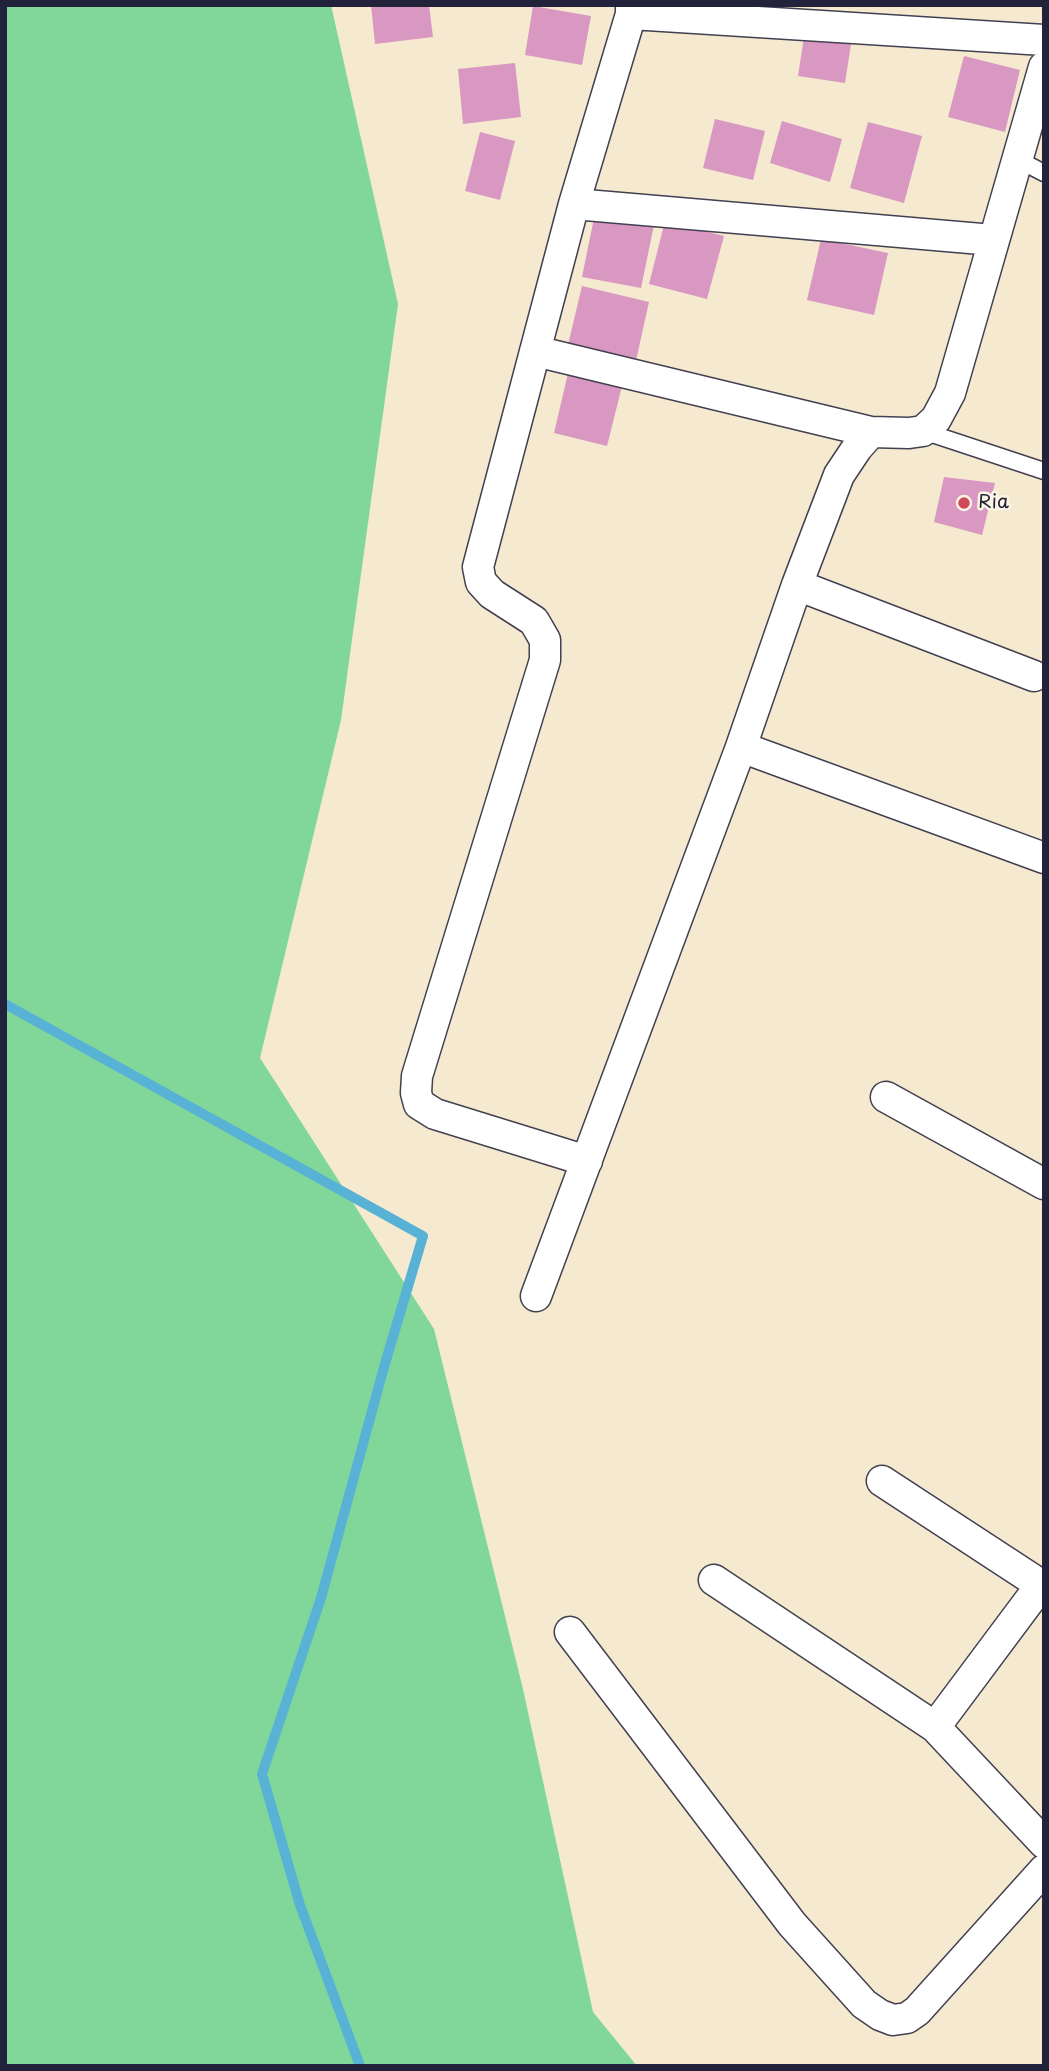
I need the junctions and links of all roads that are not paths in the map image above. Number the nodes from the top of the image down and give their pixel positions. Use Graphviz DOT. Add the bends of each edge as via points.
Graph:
graph roads {
  1 [pos="631,9"];
  2 [pos="1044,40"];
  3 [pos="1044,67"];
  4 [pos="1017,159"];
  5 [pos="1044,173"];
  6 [pos="574,204"];
  7 [pos="993,240"];
  8 [pos="535,351"];
  9 [pos="923,431"];
  10 [pos="871,432"];
  11 [pos="1044,471"];
  12 [pos="797,584"];
  13 [pos="1034,676"];
  14 [pos="741,747"];
  15 [pos="1044,858"];
  16 [pos="886,1097"];
  17 [pos="587,1161"];
  18 [pos="1044,1184"];
  19 [pos="536,1296"];
  20 [pos="882,1482"];
  21 [pos="714,1580"];
  22 [pos="1042,1586"];
  23 [pos="570,1632"];
  24 [pos="935,1727"];
  25 [pos="1044,1843"];
  26 [pos="1044,1870"];
  1 -- 2 [label="street"];
  1 -- 6 [label="street"];
  3 -- 4 [label="street"];
  4 -- 5 [label="lane"];
  4 -- 7 [label="street"];
  6 -- 7 [label="street"];
  6 -- 8 [label="street"];
  7 -- 9 [label="street" via="950,393 936,419"];
  8 -- 10 [label="street"];
  8 -- 17 [label="street" via="478,567 481,582 492,594 534,621 545,640 545,660 417,1076 416,1093 419,1104 435,1114"];
  9 -- 10 [label="street"];
  9 -- 11 [label="lane"];
  10 -- 12 [label="street" via="839,475"];
  12 -- 13 [label="street"];
  12 -- 14 [label="street"];
  14 -- 15 [label="street"];
  14 -- 17 [label="street"];
  16 -- 18 [label="street"];
  17 -- 19 [label="street"];
  20 -- 22 [label="street"];
  21 -- 24 [label="street"];
  22 -- 24 [label="street"];
  23 -- 26 [label="street" via="792,1924 864,2004 880,2015 894,2020 917,2011"];
  24 -- 25 [label="street"];
}
